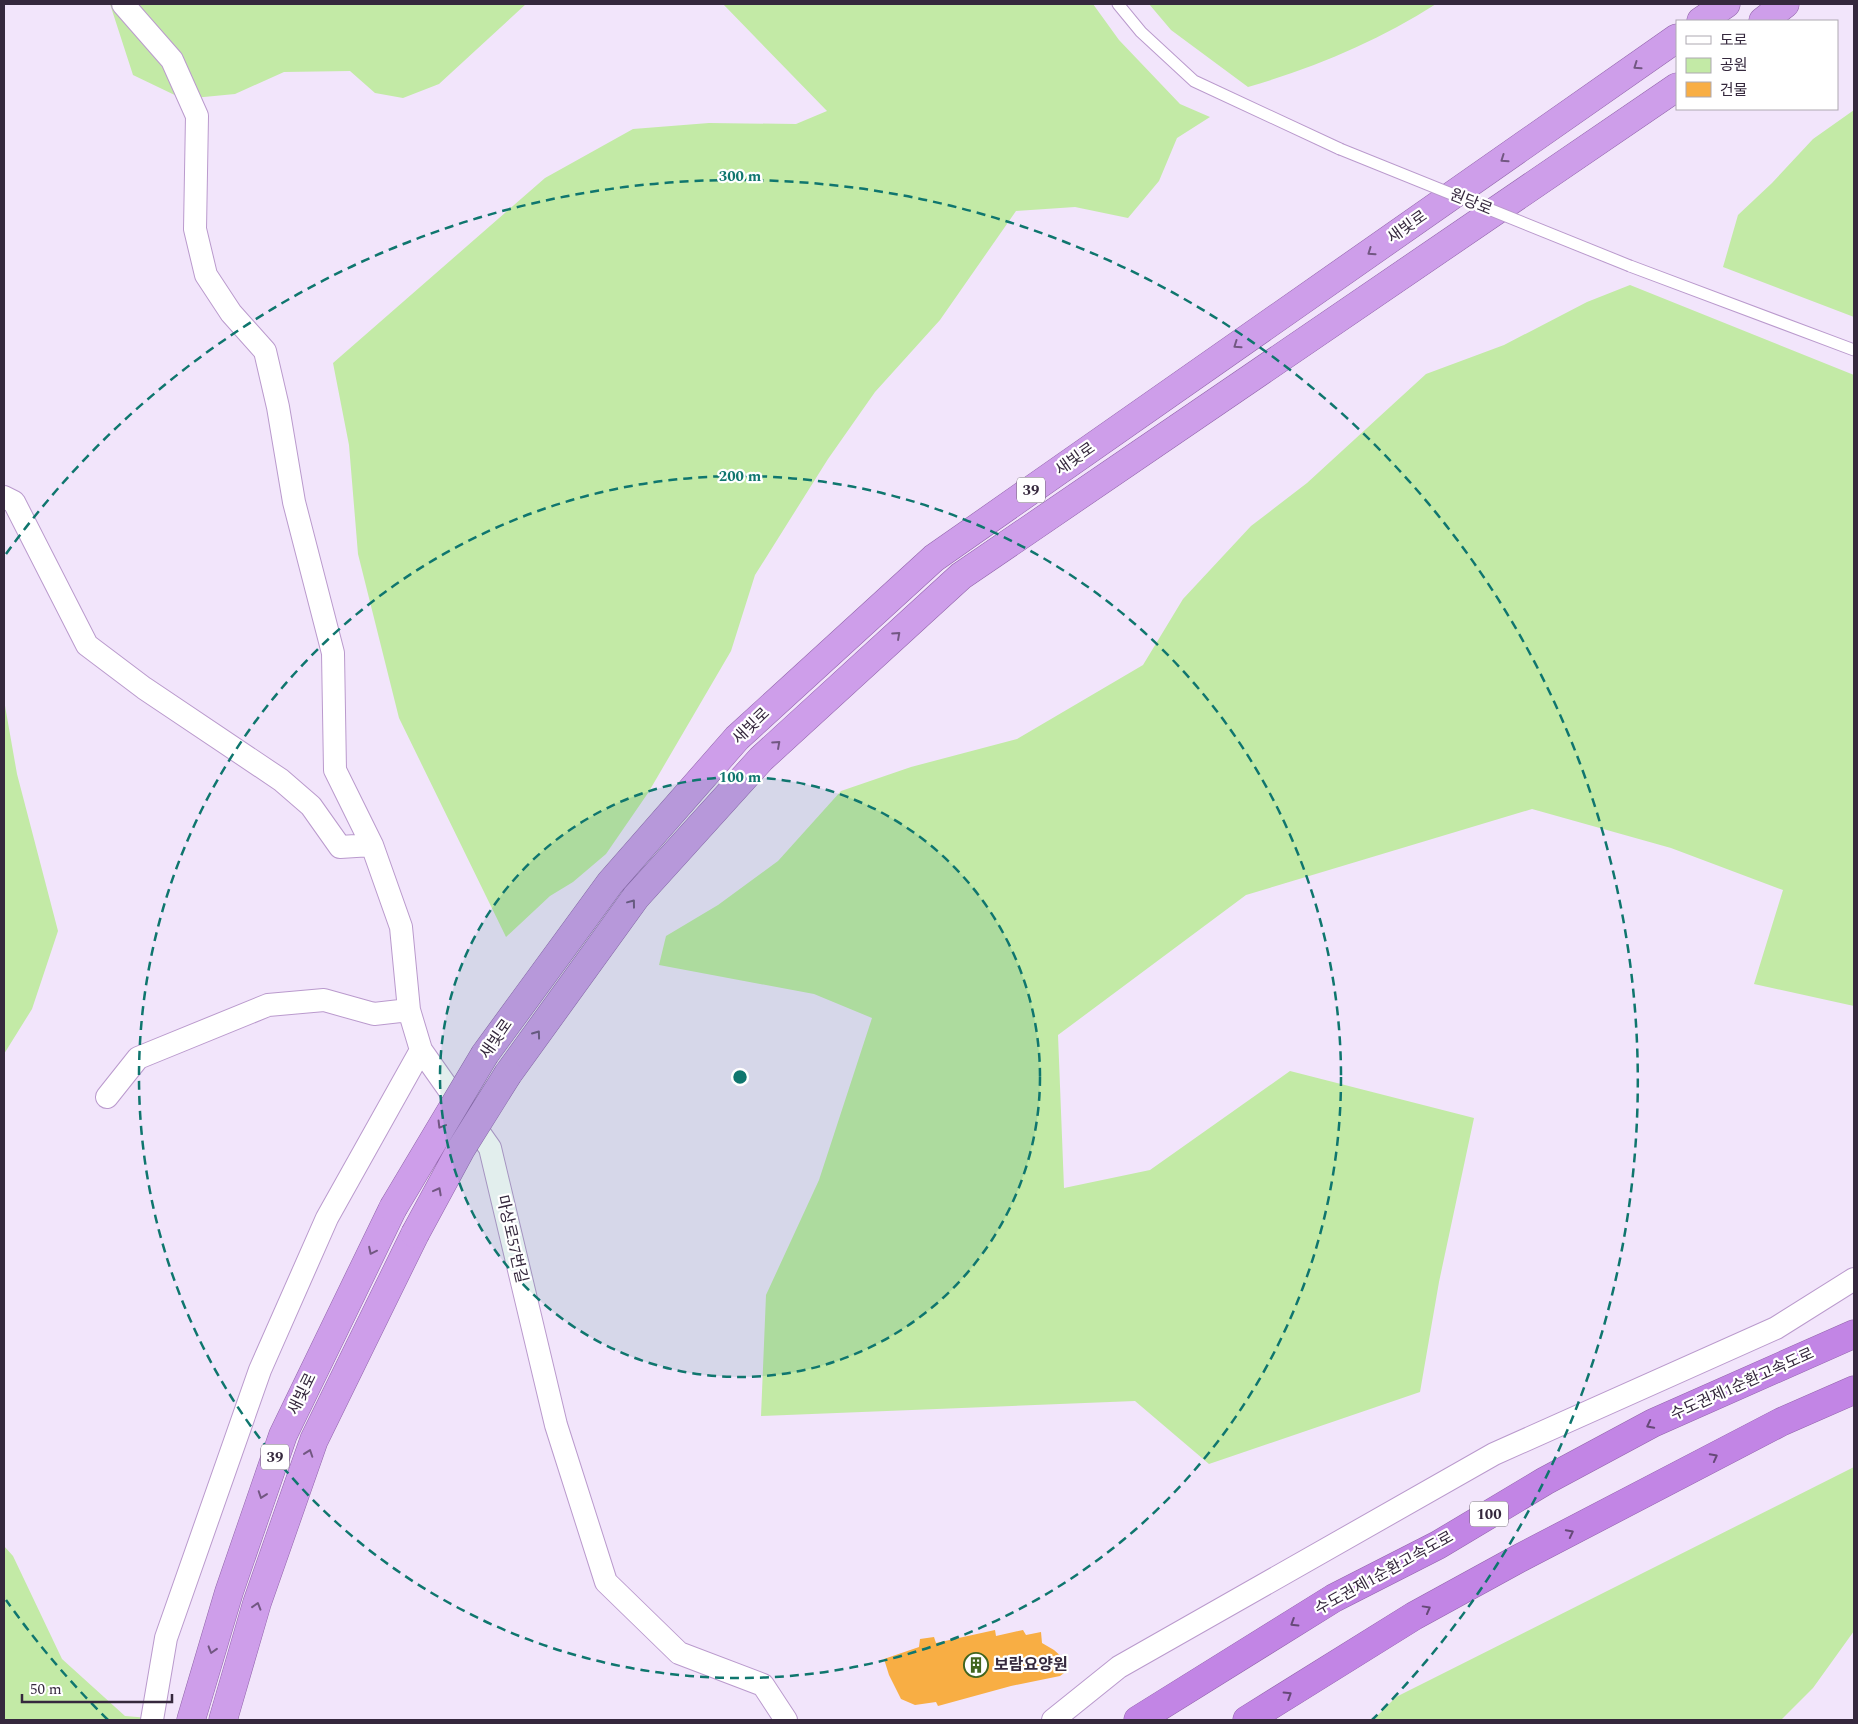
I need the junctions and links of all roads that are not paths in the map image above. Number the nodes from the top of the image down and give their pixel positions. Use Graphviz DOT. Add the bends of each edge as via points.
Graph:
graph roads {
  1 [pos="123,4"];
  2 [pos="1118,4"];
  3 [pos="1726,4"];
  4 [pos="1785,4"];
  5 [pos="1702,20"];
  6 [pos="1765,20"];
  7 [pos="1676,39"];
  8 [pos="1676,88"];
  9 [pos="1854,350"];
  10 [pos="4,496"];
  11 [pos="372,845"];
  12 [pos="410,1010"];
  13 [pos="420,1050"];
  14 [pos="107,1097"];
  15 [pos="1854,1278"];
  16 [pos="1854,1334"];
  17 [pos="1854,1390"];
  18 [pos="152,1720"];
  19 [pos="191,1720"];
  20 [pos="224,1720"];
  21 [pos="786,1720"];
  22 [pos="1053,1720"];
  23 [pos="1138,1720"];
  24 [pos="1247,1720"];
  1 -- 11 [label="street, 마상로57번길" via="172,60 196,116 195,229 206,275 231,313 265,351 294,502 333,654 335,770"];
  2 -- 9 [label="lane, 원당로, bridge" via="1141,32 1194,81 1340,149 1630,266"];
  3 -- 5 [label="highway"];
  4 -- 6 [label="highway"];
  7 -- 19 [label="highway, 새빛로 / 39, one-way, bridge" via="934,558 737,738 610,883 485,1054 393,1208 283,1435 229,1592"];
  20 -- 8 [label="highway, 새빛로 / 39, one-way, bridge" via="257,1603 314,1440 415,1234 461,1149 508,1074 636,897 761,758 961,576"];
  10 -- 11 [label="street" via="14,502 87,645 144,688 281,780 311,806 340,847"];
  11 -- 12 [label="street, 마상로57번길" via="401,927"];
  12 -- 13 [label="street, 마상로57번길"];
  12 -- 14 [label="street" via="374,1014 324,1000 268,1005 138,1058"];
  13 -- 18 [label="street" via="327,1218 260,1370 166,1638"];
  13 -- 21 [label="street, 마상로57번길" via="490,1148 556,1425 606,1582 679,1654 763,1685"];
  15 -- 22 [label="street" via="1776,1328 1494,1454 1119,1667"];
  16 -- 23 [label="highway, 수도권제1순환고속도로 / 100, one-way" via="1653,1423 1544,1481 1438,1545 1334,1598"];
  24 -- 17 [label="highway, one-way" via="1414,1616 1509,1564 1781,1422"];
}
